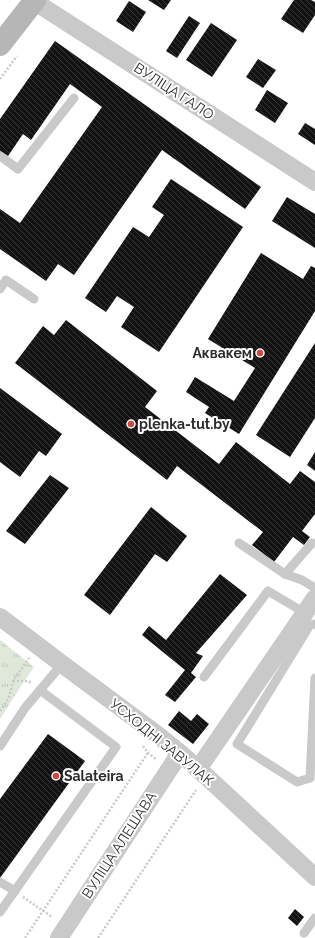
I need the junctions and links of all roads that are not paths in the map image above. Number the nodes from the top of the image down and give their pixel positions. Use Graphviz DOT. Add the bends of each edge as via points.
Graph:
graph roads {
  1 [pos="34,0"];
  2 [pos="0,45"];
  3 [pos="74,98"];
  4 [pos="0,156"];
  5 [pos="315,182"];
  6 [pos="0,289"];
  7 [pos="34,299"];
  8 [pos="239,543"];
  9 [pos="312,543"];
  10 [pos="285,574"];
  11 [pos="315,588"];
  12 [pos="315,598"];
  13 [pos="0,617"];
  14 [pos="310,618"];
  15 [pos="62,664"];
  16 [pos="204,677"];
  17 [pos="315,678"];
  18 [pos="40,690"];
  19 [pos="0,746"];
  20 [pos="180,753"];
  21 [pos="202,773"];
  22 [pos="315,877"];
  23 [pos="0,882"];
  24 [pos="15,891"];
  25 [pos="0,912"];
  26 [pos="315,918"];
  27 [pos="304,932"];
  28 [pos="59,938"];
  1 -- 2 [label="main road"];
  1 -- 5 [label="street, ВУЛІЦА ГАЛО"];
  3 -- 4 [label="lane" via="18,169"];
  6 -- 7 [label="lane" via="6,280"];
  8 -- 10 [label="lane"];
  9 -- 10 [label="lane"];
  10 -- 11 [label="lane"];
  12 -- 14 [label="street"];
  13 -- 15 [label="street, УСХОДНІ ЗАВУЛАК"];
  14 -- 16 [label="lane" via="268,591"];
  14 -- 17 [label="lane" via="310,625 237,744 297,782 310,778"];
  14 -- 21 [label="street"];
  15 -- 18 [label="lane"];
  15 -- 20 [label="street, УСХОДНІ ЗАВУЛАК"];
  18 -- 19 [label="lane"];
  18 -- 24 [label="lane" via="116,746"];
  20 -- 21 [label="street, УСХОДНІ ЗАВУЛАК"];
  20 -- 28 [label="street, ВУЛІЦА АЛЕШАВА"];
  21 -- 22 [label="street, УСХОДНІ ЗАВУЛАК"];
  23 -- 24 [label="lane"];
  24 -- 25 [label="lane"];
  26 -- 27 [label="lane"];
}
